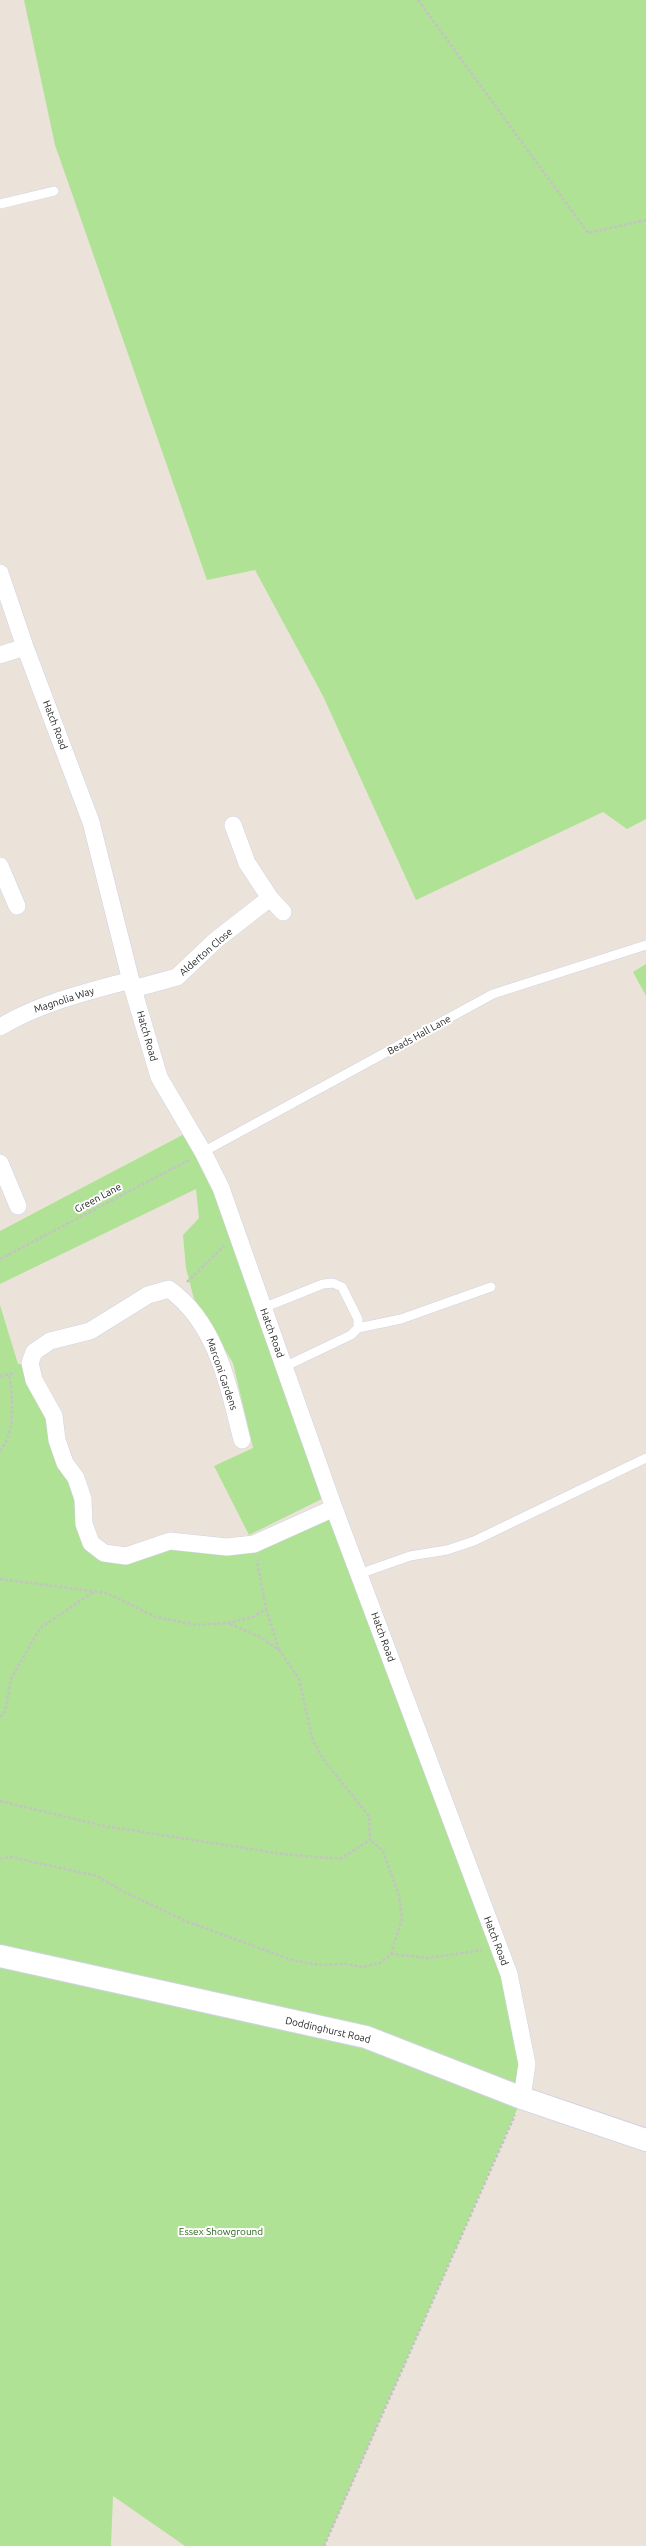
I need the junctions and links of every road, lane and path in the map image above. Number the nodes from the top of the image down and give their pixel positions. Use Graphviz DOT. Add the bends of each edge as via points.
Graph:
graph roads {
  1 [pos="418,0"];
  2 [pos="54,191"];
  3 [pos="0,204"];
  4 [pos="646,220"];
  5 [pos="0,573"];
  6 [pos="25,647"];
  7 [pos="0,655"];
  8 [pos="233,825"];
  9 [pos="0,866"];
  10 [pos="270,898"];
  11 [pos="17,906"];
  12 [pos="283,912"];
  13 [pos="646,945"];
  14 [pos="132,984"];
  15 [pos="0,1027"];
  16 [pos="203,1152"];
  17 [pos="0,1163"];
  18 [pos="18,1206"];
  19 [pos="228,1242"];
  20 [pos="0,1259"];
  21 [pos="491,1288"];
  22 [pos="175,1293"];
  23 [pos="263,1308"];
  24 [pos="358,1328"];
  25 [pos="284,1367"];
  26 [pos="9,1375"];
  27 [pos="242,1440"];
  28 [pos="0,1451"];
  29 [pos="646,1458"];
  30 [pos="334,1508"];
  31 [pos="254,1544"];
  32 [pos="359,1574"];
  33 [pos="0,1579"];
  34 [pos="93,1592"];
  35 [pos="266,1609"];
  36 [pos="228,1623"];
  37 [pos="279,1650"];
  38 [pos="0,1717"];
  39 [pos="0,1801"];
  40 [pos="370,1840"];
  41 [pos="0,1859"];
  42 [pos="499,1947"];
  43 [pos="391,1954"];
  44 [pos="0,1956"];
  45 [pos="522,2098"];
  46 [pos="646,2140"];
  47 [pos="324,2546"];
  1 -- 4 [label="path" via="588,233"];
  2 -- 3 [label="lane"];
  5 -- 6 [label="street, Hatch Road"];
  6 -- 7 [label="street"];
  6 -- 14 [label="street, Hatch Road" via="91,822"];
  8 -- 10 [label="street" via="247,863"];
  9 -- 11 [label="street"];
  10 -- 12 [label="street"];
  10 -- 14 [label="street, Alderton Close" via="216,940 177,977"];
  13 -- 16 [label="lane, Beads Hall Lane" via="493,994"];
  14 -- 15 [label="street, Magnolia Way" via="46,1005"];
  14 -- 16 [label="street, Hatch Road" via="159,1077"];
  16 -- 20 [label="path, Green Lane"];
  16 -- 23 [label="street, Hatch Road" via="221,1188"];
  17 -- 18 [label="street"];
  19 -- 22 [label="path"];
  21 -- 24 [label="lane" via="402,1319"];
  22 -- 27 [label="street, Marconi Gardens" via="187,1304 211,1337 229,1389"];
  22 -- 31 [label="street" via="169,1289 148,1296 90,1331 50,1341 34,1352 30,1363 34,1380 54,1416 60,1451 65,1463 76,1478 83,1499 84,1524 91,1543 104,1553 126,1556 170,1541 227,1547"];
  23 -- 24 [label="lane" via="333,1282 342,1287 358,1319"];
  23 -- 25 [label="street, Hatch Road"];
  24 -- 25 [label="lane" via="341,1341"];
  25 -- 30 [label="street, Hatch Road"];
  26 -- 28 [label="path" via="12,1395 9,1428 7,1442"];
  29 -- 32 [label="lane" via="474,1541 447,1550 410,1556"];
  30 -- 31 [label="street"];
  30 -- 32 [label="street, Hatch Road"];
  31 -- 35 [label="path"];
  32 -- 42 [label="street, Hatch Road"];
  33 -- 34 [label="path"];
  34 -- 36 [label="path" via="107,1593 156,1617 197,1624"];
  34 -- 38 [label="path" via="40,1628 10,1679 5,1712"];
  35 -- 36 [label="path" via="253,1617"];
  35 -- 37 [label="path"];
  36 -- 37 [label="path" via="260,1637"];
  37 -- 40 [label="path" via="299,1679 313,1741 326,1763 369,1816"];
  39 -- 40 [label="path" via="104,1826 283,1854 340,1859"];
  40 -- 43 [label="path" via="383,1851 399,1896 402,1919"];
  41 -- 43 [label="path" via="11,1857 96,1876 126,1894 188,1922 292,1960 319,1965 347,1964 362,1967 380,1963"];
  42 -- 43 [label="path" via="428,1958"];
  42 -- 45 [label="street, Hatch Road" via="509,1974 527,2064"];
  44 -- 45 [label="street, Doddinghurst Road" via="366,2037"];
  45 -- 46 [label="street, Doddinghurst Road"];
  45 -- 47 [label="path"];
}
